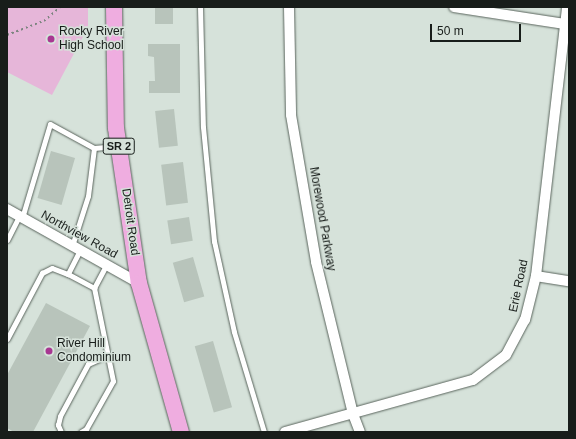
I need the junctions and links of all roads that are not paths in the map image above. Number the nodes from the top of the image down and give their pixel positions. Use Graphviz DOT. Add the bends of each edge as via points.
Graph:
graph roads {
  1 [pos="114,7"];
  2 [pos="200,7"];
  3 [pos="289,7"];
  4 [pos="454,7"];
  5 [pos="567,7"];
  6 [pos="564,24"];
  7 [pos="119,146"];
  8 [pos="94,148"];
  9 [pos="7,209"];
  10 [pos="20,217"];
  11 [pos="7,240"];
  12 [pos="76,248"];
  13 [pos="106,265"];
  14 [pos="68,274"];
  15 [pos="536,276"];
  16 [pos="569,281"];
  17 [pos="139,283"];
  18 [pos="94,288"];
  19 [pos="7,338"];
  20 [pos="108,355"];
  21 [pos="353,414"];
  22 [pos="61,432"];
  23 [pos="81,432"];
  24 [pos="181,432"];
  25 [pos="264,432"];
  26 [pos="285,432"];
  27 [pos="360,432"];
  1 -- 7 [label="main road, Detroit Road / SR 2"];
  2 -- 25 [label="lane" via="203,127 214,241 234,332"];
  3 -- 21 [label="street, Morewood Parkway" via="291,115 316,262"];
  4 -- 6 [label="street"];
  5 -- 6 [label="street, Erie Road"];
  6 -- 15 [label="street, Erie Road"];
  7 -- 8 [label="lane"];
  7 -- 17 [label="main road, Detroit Road / SR 2"];
  8 -- 10 [label="lane" via="50,124"];
  8 -- 12 [label="lane" via="88,196"];
  9 -- 10 [label="street, Northview Road"];
  10 -- 11 [label="lane"];
  10 -- 12 [label="street, Northview Road"];
  12 -- 13 [label="street, Northview Road"];
  12 -- 14 [label="lane"];
  13 -- 17 [label="street, Northview Road"];
  13 -- 18 [label="lane"];
  14 -- 18 [label="lane"];
  14 -- 19 [label="lane" via="52,268 42,273"];
  15 -- 16 [label="street"];
  15 -- 21 [label="street, Erie Road" via="525,320 506,355 473,380"];
  17 -- 24 [label="main road, Detroit Road / SR 2"];
  18 -- 20 [label="lane"];
  20 -- 22 [label="lane" via="88,364 60,416 58,425"];
  20 -- 23 [label="lane" via="113,382 86,429"];
  21 -- 26 [label="street, Erie Road"];
  21 -- 27 [label="street, Morewood Parkway"];
}
